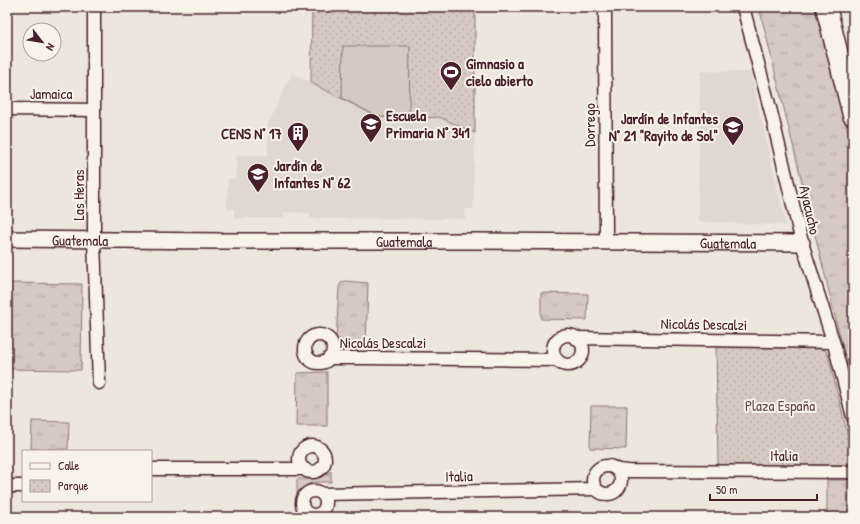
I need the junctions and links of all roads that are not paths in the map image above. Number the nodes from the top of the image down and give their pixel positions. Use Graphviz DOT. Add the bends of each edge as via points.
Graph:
graph roads {
  1 [pos="94,7"];
  2 [pos="605,7"];
  3 [pos="744,7"];
  4 [pos="826,7"];
  5 [pos="7,109"];
  6 [pos="94,110"];
  7 [pos="853,115"];
  8 [pos="7,239"];
  9 [pos="94,240"];
  10 [pos="606,242"];
  11 [pos="802,243"];
  12 [pos="575,338"];
  13 [pos="833,342"];
  14 [pos="329,358"];
  15 [pos="557,360"];
  16 [pos="99,383"];
  17 [pos="853,417"];
  18 [pos="152,469"];
  19 [pos="305,469"];
  20 [pos="618,470"];
  21 [pos="853,472"];
  22 [pos="7,486"];
  23 [pos="22,486"];
  24 [pos="596,489"];
  25 [pos="322,494"];
  1 -- 6 [label="street, Las Heras"];
  2 -- 10 [label="street, Dorrego"];
  3 -- 11 [label="street, Ayacucho"];
  4 -- 7 [label="highway"];
  5 -- 6 [label="street, Jamaica"];
  6 -- 9 [label="street, Las Heras"];
  8 -- 9 [label="street, Guatemala"];
  9 -- 10 [label="street, Guatemala"];
  9 -- 16 [label="street, Las Heras"];
  10 -- 11 [label="street, Guatemala"];
  11 -- 13 [label="street, Ayacucho"];
  12 -- 13 [label="street, Nicolás Descalzi"];
  12 -- 15 [label="street, Nicolás Descalzi" via="566,336 557,340 553,349"];
  12 -- 15 [label="street, Nicolás Descalzi" via="581,345 580,359 567,365"];
  13 -- 17 [label="street, Ayacucho"];
  14 -- 15 [label="street, Nicolás Descalzi"];
  18 -- 19 [label="street"];
  20 -- 21 [label="street, Italia"];
  20 -- 24 [label="street, Italia" via="610,466 597,470 592,478"];
  20 -- 24 [label="street, Italia" via="621,479 615,492 606,494"];
  22 -- 23 [label="street"];
  24 -- 25 [label="street, Italia"];
}
